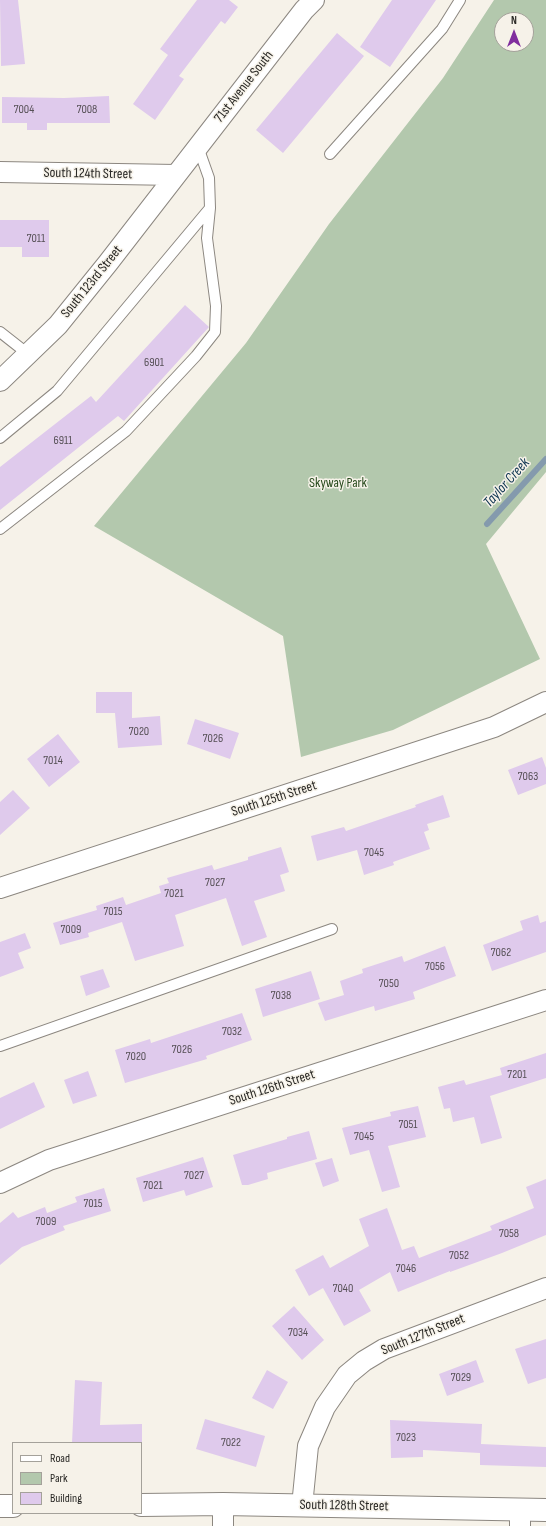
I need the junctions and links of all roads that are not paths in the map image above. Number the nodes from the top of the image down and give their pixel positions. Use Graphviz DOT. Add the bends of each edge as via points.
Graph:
graph roads {
  1 [pos="314,0"];
  2 [pos="460,0"];
  3 [pos="198,147"];
  4 [pos="330,154"];
  5 [pos="0,172"];
  6 [pos="176,175"];
  7 [pos="210,208"];
  8 [pos="0,332"];
  9 [pos="28,354"];
  10 [pos="0,381"];
  11 [pos="0,438"];
  12 [pos="0,529"];
  13 [pos="546,702"];
  14 [pos="0,888"];
  15 [pos="332,929"];
  16 [pos="546,1000"];
  17 [pos="0,1046"];
  18 [pos="0,1183"];
  19 [pos="546,1288"];
  20 [pos="223,1504"];
  21 [pos="142,1505"];
  22 [pos="0,1506"];
  23 [pos="12,1506"];
  24 [pos="302,1506"];
  25 [pos="546,1510"];
  26 [pos="520,1518"];
  27 [pos="223,1526"];
  1 -- 3 [label="street, 71st Avenue South"];
  2 -- 4 [label="lane" via="442,29"];
  3 -- 6 [label="street, 71st Avenue South"];
  3 -- 7 [label="lane" via="209,178"];
  5 -- 6 [label="street, South 124th Street"];
  6 -- 9 [label="street, South 123rd Street" via="58,325"];
  7 -- 11 [label="lane" via="57,391"];
  7 -- 12 [label="lane" via="208,238 216,306 215,332 126,431"];
  8 -- 9 [label="lane"];
  9 -- 10 [label="street, South 123rd Street"];
  13 -- 14 [label="street, South 125th Street" via="494,727"];
  15 -- 17 [label="lane"];
  16 -- 18 [label="street, South 126th Street" via="49,1160"];
  19 -- 24 [label="street, South 127th Street" via="384,1349 347,1375 325,1407 308,1446"];
  20 -- 21 [label="street, South 128th Street"];
  20 -- 24 [label="street, South 128th Street"];
  20 -- 27 [label="street"];
  22 -- 23 [label="street"];
  24 -- 26 [label="street, South 128th Street"];
  25 -- 26 [label="street, South 128th Street"];
}
